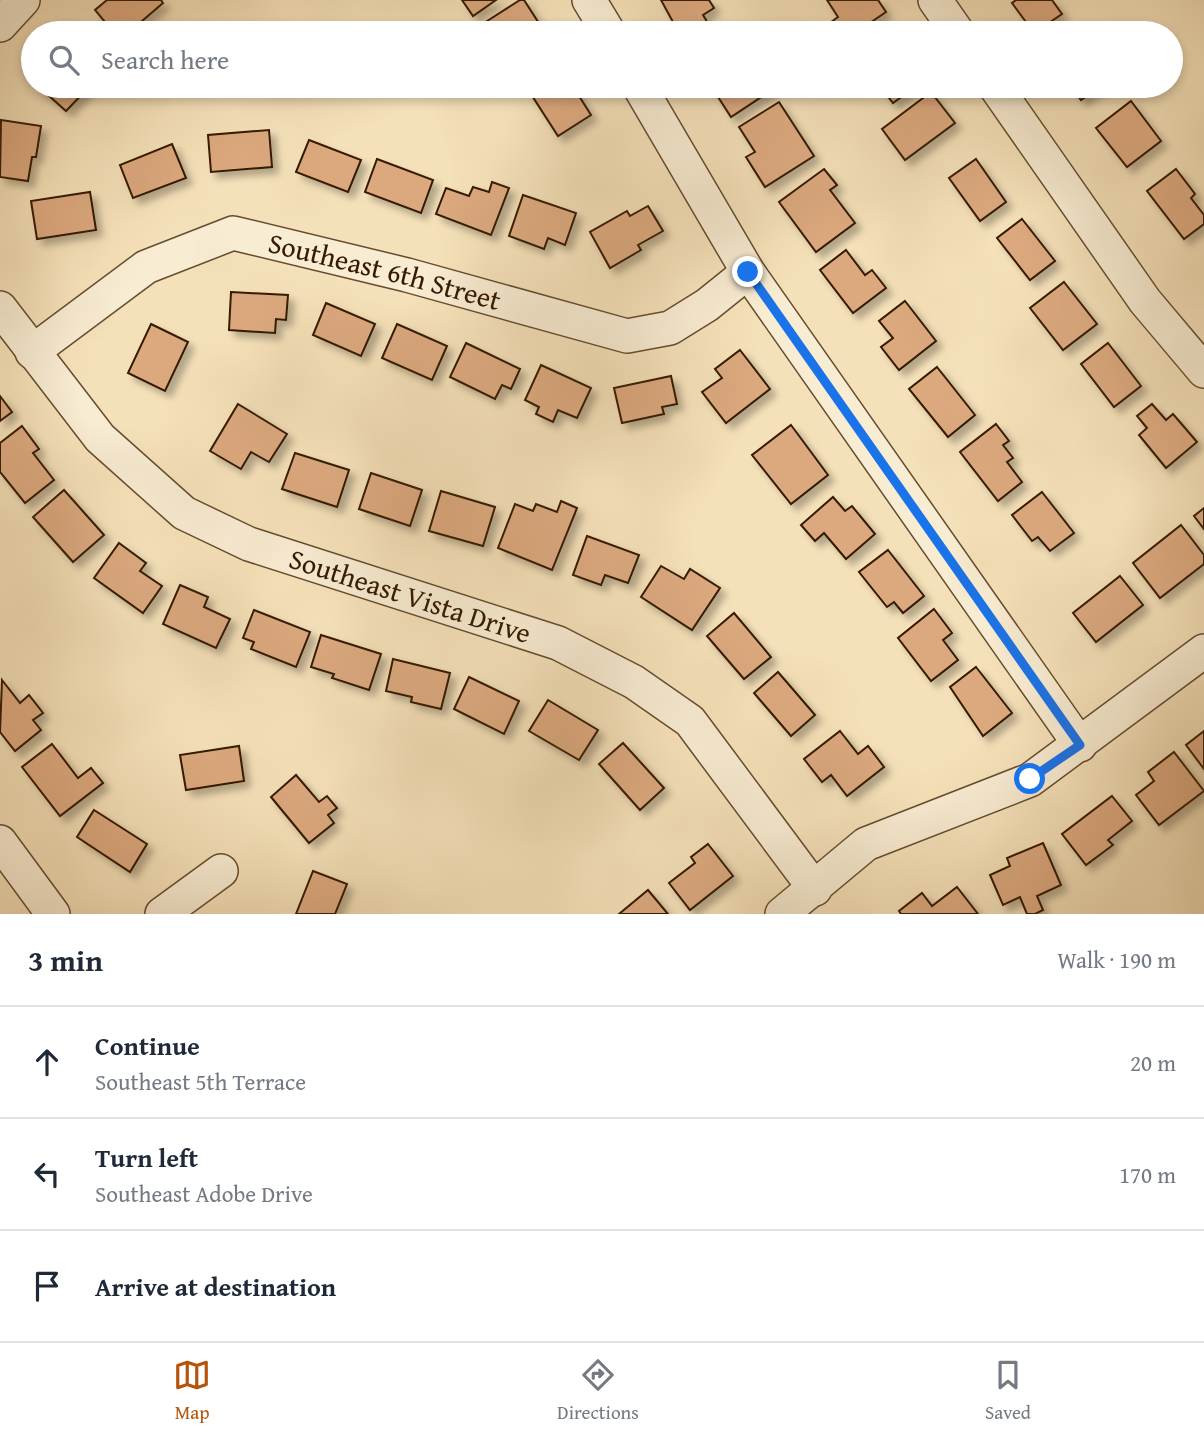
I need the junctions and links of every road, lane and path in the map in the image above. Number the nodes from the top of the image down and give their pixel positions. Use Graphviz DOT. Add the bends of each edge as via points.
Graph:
graph roads {
  1 [pos="23,0"];
  2 [pos="589,0"];
  3 [pos="935,0"];
  4 [pos="602,21"];
  5 [pos="950,21"];
  6 [pos="0,25"];
  7 [pos="646,98"];
  8 [pos="1003,98"];
  9 [pos="748,272"];
  10 [pos="0,308"];
  11 [pos="32,352"];
  12 [pos="1204,371"];
  13 [pos="1204,651"];
  14 [pos="1080,745"];
  15 [pos="0,842"];
  16 [pos="220,871"];
  17 [pos="815,889"];
  18 [pos="53,914"];
  19 [pos="162,914"];
  20 [pos="782,914"];
  1 -- 6 [label="street"];
  2 -- 4 [label="street"];
  3 -- 5 [label="street"];
  7 -- 9 [label="street"];
  8 -- 12 [label="street" via="1145,301"];
  9 -- 11 [label="street, Southeast 6th Street" via="670,328 627,336 233,233 146,267"];
  9 -- 14 [label="street"];
  10 -- 11 [label="street, Southeast Vista Drive"];
  11 -- 17 [label="street, Southeast Vista Drive" via="100,438 184,513 249,544 558,643 634,682 690,721"];
  13 -- 14 [label="street"];
  14 -- 17 [label="street" via="1030,779 866,844"];
  15 -- 18 [label="street"];
  16 -- 19 [label="street"];
  17 -- 20 [label="street"];
}
